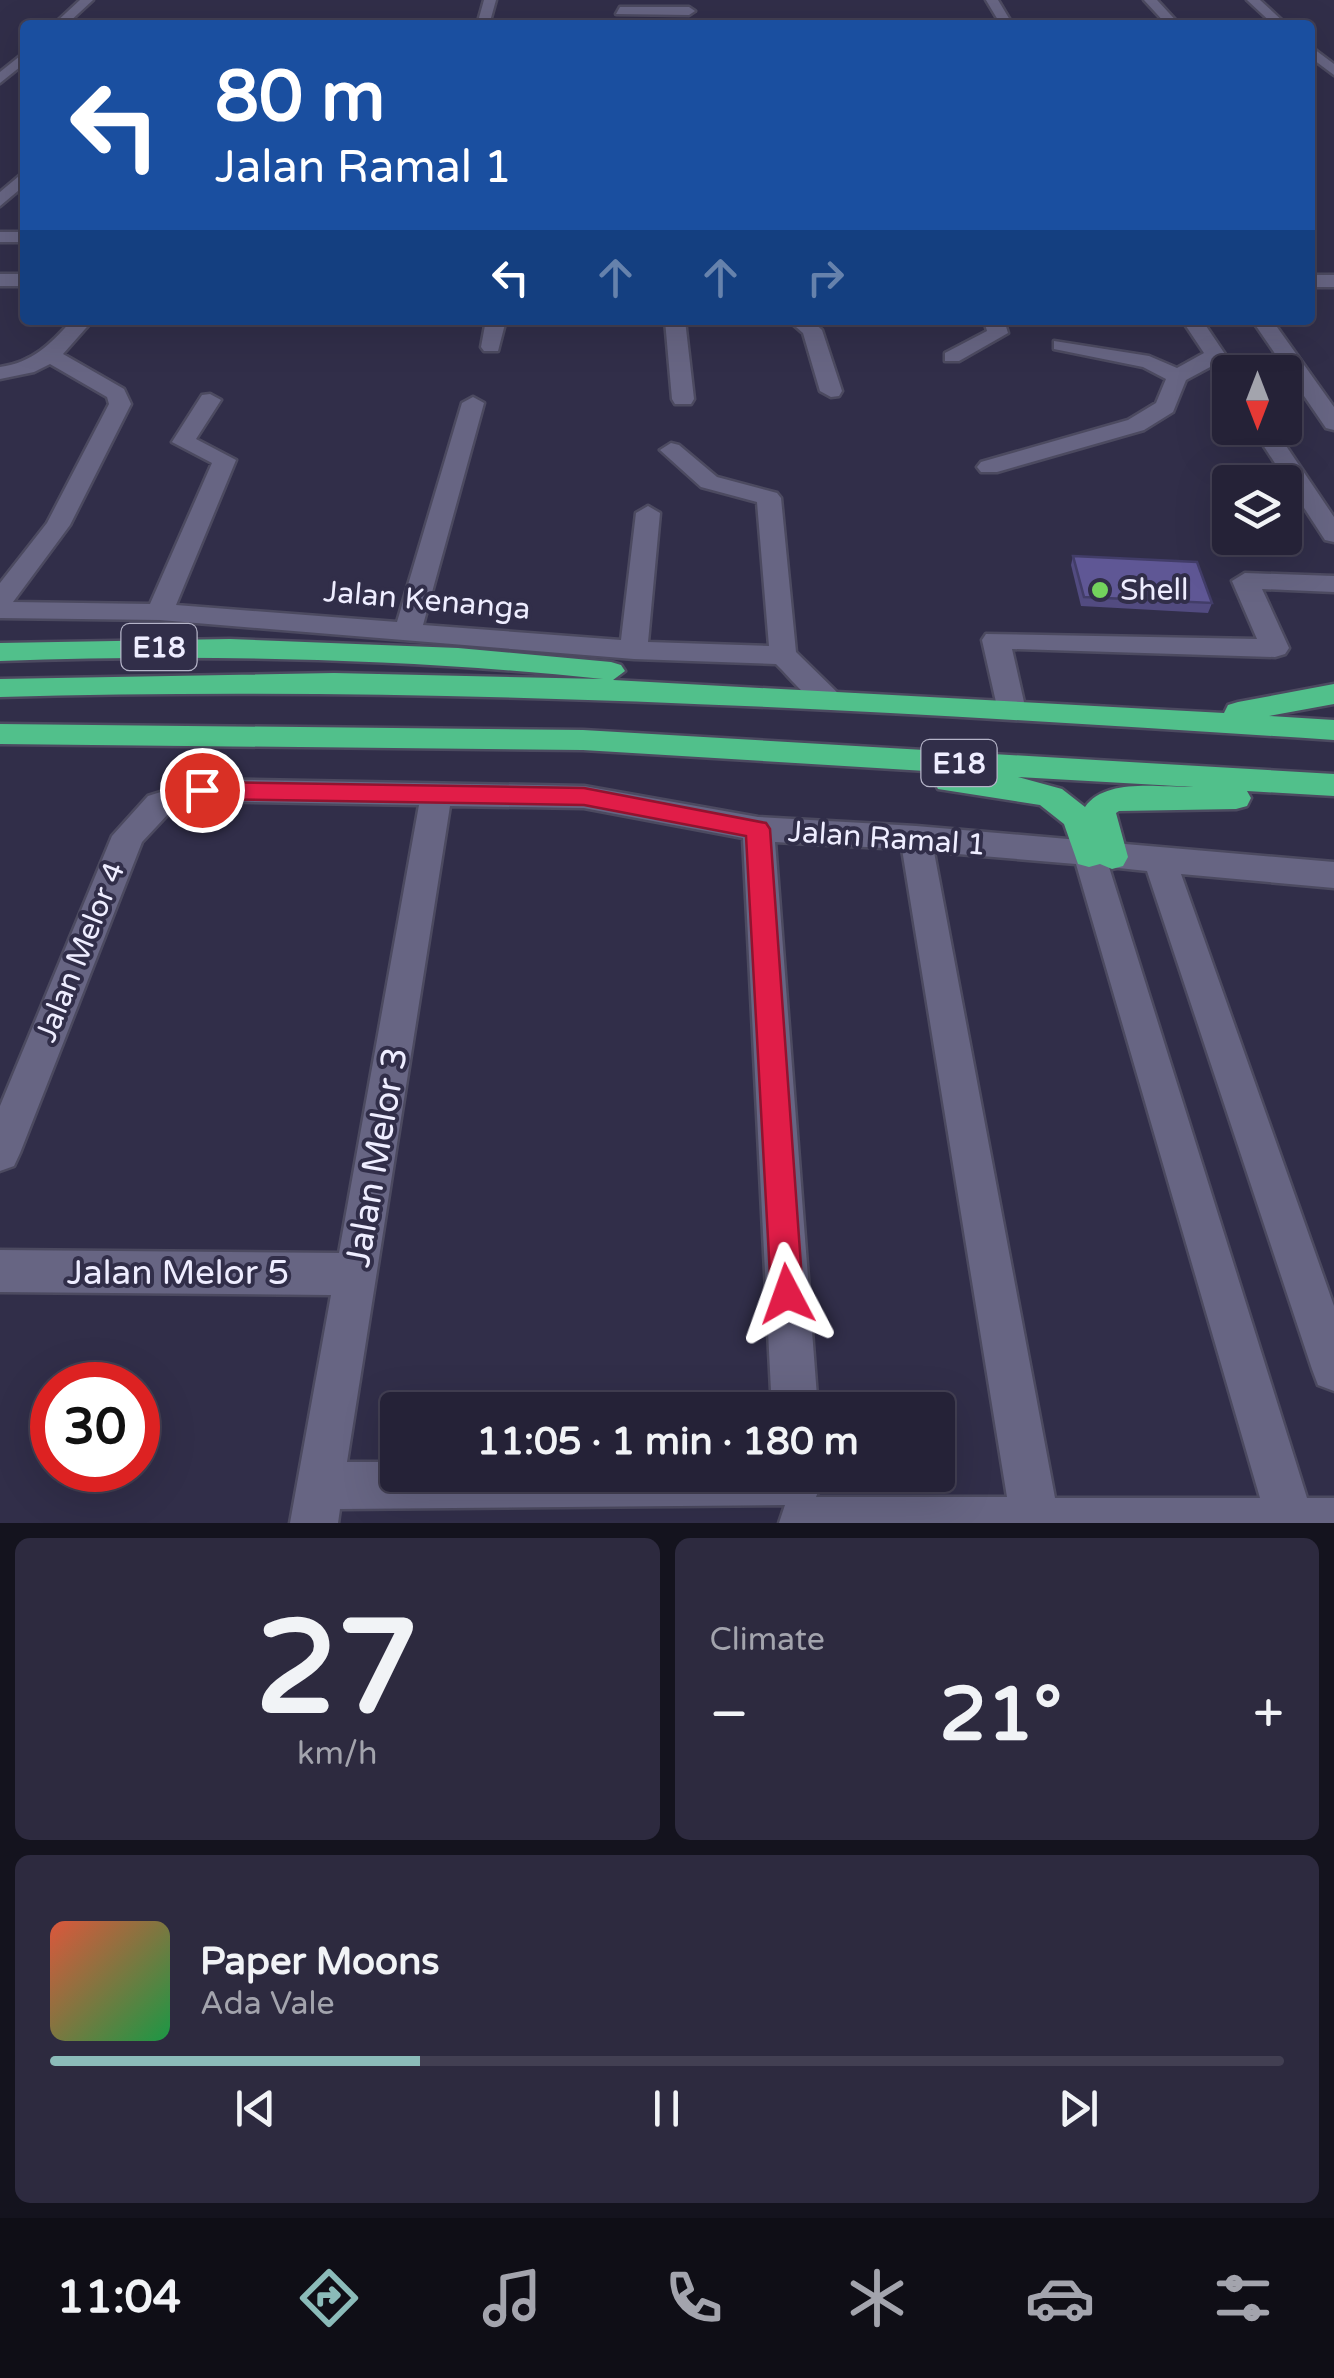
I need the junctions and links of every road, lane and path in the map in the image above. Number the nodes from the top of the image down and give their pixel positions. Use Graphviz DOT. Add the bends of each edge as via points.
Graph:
graph roads {
  1 [pos="86,0"];
  2 [pos="1150,0"];
  3 [pos="1253,0"];
  4 [pos="620,10"];
  5 [pos="689,12"];
  6 [pos="64,20"];
  7 [pos="1169,20"];
  8 [pos="1276,20"];
  9 [pos="1315,54"];
  10 [pos="20,61"];
  11 [pos="1334,71"];
  12 [pos="0,79"];
  13 [pos="20,181"];
  14 [pos="0,201"];
  15 [pos="79,325"];
  16 [pos="495,325"];
  17 [pos="675,325"];
  18 [pos="805,325"];
  19 [pos="996,325"];
  20 [pos="1195,325"];
  21 [pos="1265,325"];
  22 [pos="1061,345"];
  23 [pos="492,346"];
  24 [pos="1215,355"];
  25 [pos="52,356"];
  26 [pos="952,357"];
  27 [pos="1212,357"];
  28 [pos="0,374"];
  29 [pos="1176,377"];
  30 [pos="831,391"];
  31 [pos="682,399"];
  32 [pos="210,400"];
  33 [pos="473,403"];
  34 [pos="1334,424"];
  35 [pos="1274,445"];
  36 [pos="671,450"];
  37 [pos="989,467"];
  38 [pos="648,513"];
  39 [pos="1334,535"];
  40 [pos="1334,584"];
  41 [pos="0,600"];
  42 [pos="0,610"];
  43 [pos="160,612"];
  44 [pos="0,632"];
  45 [pos="408,632"];
  46 [pos="132,646"];
  47 [pos="634,650"];
  48 [pos="0,652"];
  49 [pos="783,655"];
  50 [pos="0,688"];
  51 [pos="680,691"];
  52 [pos="1334,694"];
  53 [pos="831,700"];
  54 [pos="1012,711"];
  55 [pos="1186,721"];
  56 [pos="1334,730"];
  57 [pos="0,734"];
  58 [pos="583,740"];
  59 [pos="1334,785"];
  60 [pos="202,790"];
  61 [pos="437,792"];
  62 [pos="1334,797"];
  63 [pos="758,829"];
  64 [pos="916,838"];
  65 [pos="1100,856"];
  66 [pos="1160,861"];
  67 [pos="1334,875"];
  68 [pos="0,1153"];
  69 [pos="0,1270"];
  70 [pos="356,1274"];
  71 [pos="1334,1368"];
  72 [pos="793,1392"];
  73 [pos="800,1500"];
  74 [pos="317,1504"];
  75 [pos="1034,1521"];
  76 [pos="1290,1522"];
  77 [pos="1334,1522"];
  1 -- 6 [label="street"];
  2 -- 7 [label="street"];
  3 -- 8 [label="street"];
  4 -- 5 [label="street"];
  9 -- 11 [label="street"];
  10 -- 12 [label="street"];
  13 -- 14 [label="street"];
  15 -- 25 [label="street"];
  16 -- 23 [label="street"];
  17 -- 31 [label="street"];
  18 -- 30 [label="street"];
  19 -- 26 [label="street" via="998,333"];
  20 -- 24 [label="street"];
  21 -- 34 [label="street"];
  22 -- 29 [label="street" via="1150,362"];
  25 -- 28 [label="street"];
  25 -- 41 [label="street" via="116,394 120,404 58,526"];
  27 -- 29 [label="street"];
  29 -- 37 [label="street" via="1165,407 1136,425"];
  32 -- 43 [label="street" via="182,442 225,460"];
  33 -- 45 [label="street"];
  35 -- 39 [label="street"];
  36 -- 49 [label="street" via="709,482 769,498"];
  38 -- 47 [label="street"];
  40 -- 54 [label="street" via="1245,582 1275,648 996,640"];
  42 -- 43 [label="street, Jalan Kenanga"];
  43 -- 45 [label="street, Jalan Kenanga"];
  44 -- 46 [label="highway"];
  45 -- 47 [label="street, Jalan Kenanga"];
  46 -- 48 [label="highway, E18"];
  46 -- 51 [label="highway, E18" via="318,647 505,659 639,675"];
  47 -- 49 [label="street, Jalan Kenanga"];
  49 -- 53 [label="street"];
  50 -- 51 [label="highway, E18" via="344,681"];
  51 -- 53 [label="highway, E18"];
  52 -- 55 [label="highway"];
  53 -- 54 [label="highway, E18"];
  54 -- 55 [label="highway, E18"];
  55 -- 56 [label="highway, E18"];
  57 -- 58 [label="highway, E18"];
  58 -- 59 [label="highway, E18"];
  58 -- 65 [label="highway" via="1047,795 1067,807"];
  60 -- 61 [label="street, Jalan Ramal 1"];
  60 -- 68 [label="street, Jalan Melor 4" via="158,804 128,836"];
  61 -- 63 [label="street, Jalan Ramal 1" via="584,797"];
  61 -- 70 [label="street, Jalan Melor 3"];
  62 -- 65 [label="highway" via="1113,800 1099,809"];
  63 -- 64 [label="street, Jalan Ramal 1"];
  63 -- 72 [label="street"];
  64 -- 65 [label="street, Jalan Ramal 1"];
  64 -- 75 [label="street"];
  65 -- 66 [label="street, Jalan Ramal 1"];
  65 -- 76 [label="street"];
  66 -- 67 [label="street, Jalan Ramal 1"];
  66 -- 71 [label="street"];
  69 -- 70 [label="street, Jalan Melor 5"];
  70 -- 74 [label="street, Jalan Melor 3"];
  73 -- 74 [label="street"];
  73 -- 75 [label="street"];
  75 -- 76 [label="street"];
  76 -- 77 [label="street"];
}
